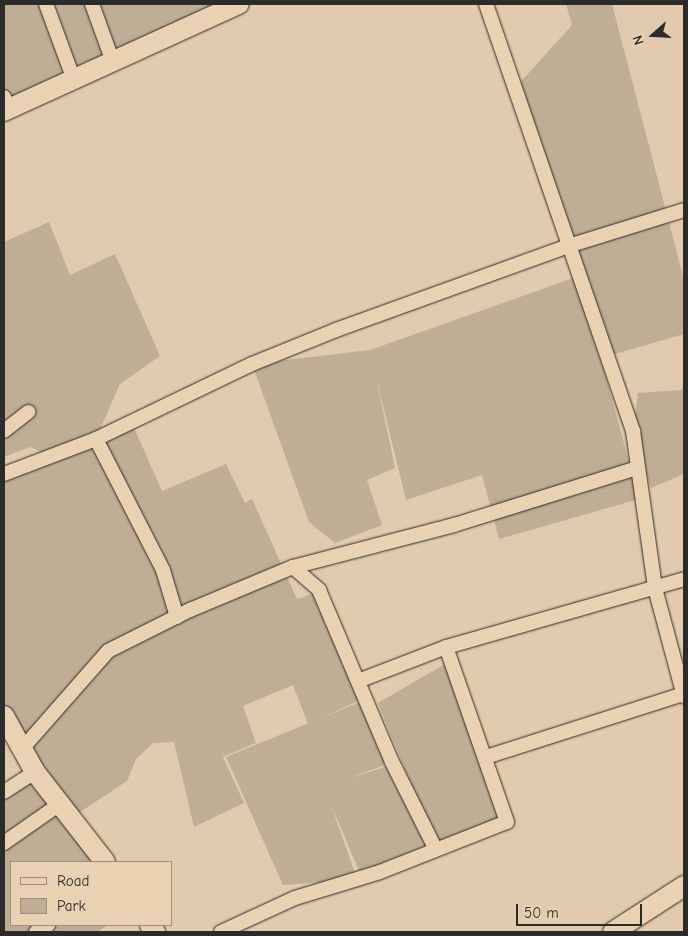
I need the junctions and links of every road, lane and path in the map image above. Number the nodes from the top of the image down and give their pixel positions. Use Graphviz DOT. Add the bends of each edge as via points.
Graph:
graph roads {
  1 [pos="46,4"];
  2 [pos="92,4"];
  3 [pos="239,4"];
  4 [pos="486,4"];
  5 [pos="113,62"];
  6 [pos="74,80"];
  7 [pos="5,105"];
  8 [pos="684,210"];
  9 [pos="568,246"];
  10 [pos="28,412"];
  11 [pos="4,431"];
  12 [pos="96,438"];
  13 [pos="637,468"];
  14 [pos="4,474"];
  15 [pos="294,567"];
  16 [pos="684,579"];
  17 [pos="655,588"];
  18 [pos="177,617"];
  19 [pos="446,648"];
  20 [pos="358,682"];
  21 [pos="684,695"];
  22 [pos="4,716"];
  23 [pos="22,749"];
  24 [pos="486,757"];
  25 [pos="35,772"];
  26 [pos="4,792"];
  27 [pos="60,804"];
  28 [pos="4,843"];
  29 [pos="436,850"];
  30 [pos="104,861"];
  31 [pos="684,886"];
  32 [pos="221,932"];
  33 [pos="612,932"];
  1 -- 6 [label="street"];
  2 -- 5 [label="street"];
  3 -- 5 [label="street"];
  4 -- 9 [label="street" via="552,187"];
  5 -- 6 [label="street"];
  6 -- 7 [label="street"];
  8 -- 9 [label="street"];
  9 -- 12 [label="street" via="252,364"];
  9 -- 13 [label="street" via="633,431"];
  10 -- 11 [label="street"];
  12 -- 14 [label="street"];
  12 -- 18 [label="street" via="163,570"];
  13 -- 15 [label="street" via="454,525"];
  13 -- 17 [label="street"];
  15 -- 18 [label="street"];
  15 -- 20 [label="street" via="319,590"];
  16 -- 17 [label="street"];
  17 -- 19 [label="street"];
  17 -- 21 [label="street"];
  18 -- 23 [label="street" via="108,651"];
  19 -- 20 [label="street"];
  19 -- 24 [label="street"];
  20 -- 29 [label="street"];
  21 -- 24 [label="street"];
  22 -- 23 [label="street"];
  23 -- 25 [label="street"];
  24 -- 29 [label="street" via="506,822"];
  25 -- 26 [label="street"];
  25 -- 27 [label="street"];
  27 -- 28 [label="street"];
  27 -- 30 [label="street"];
  29 -- 32 [label="street" via="295,898"];
  31 -- 33 [label="street"];
}
